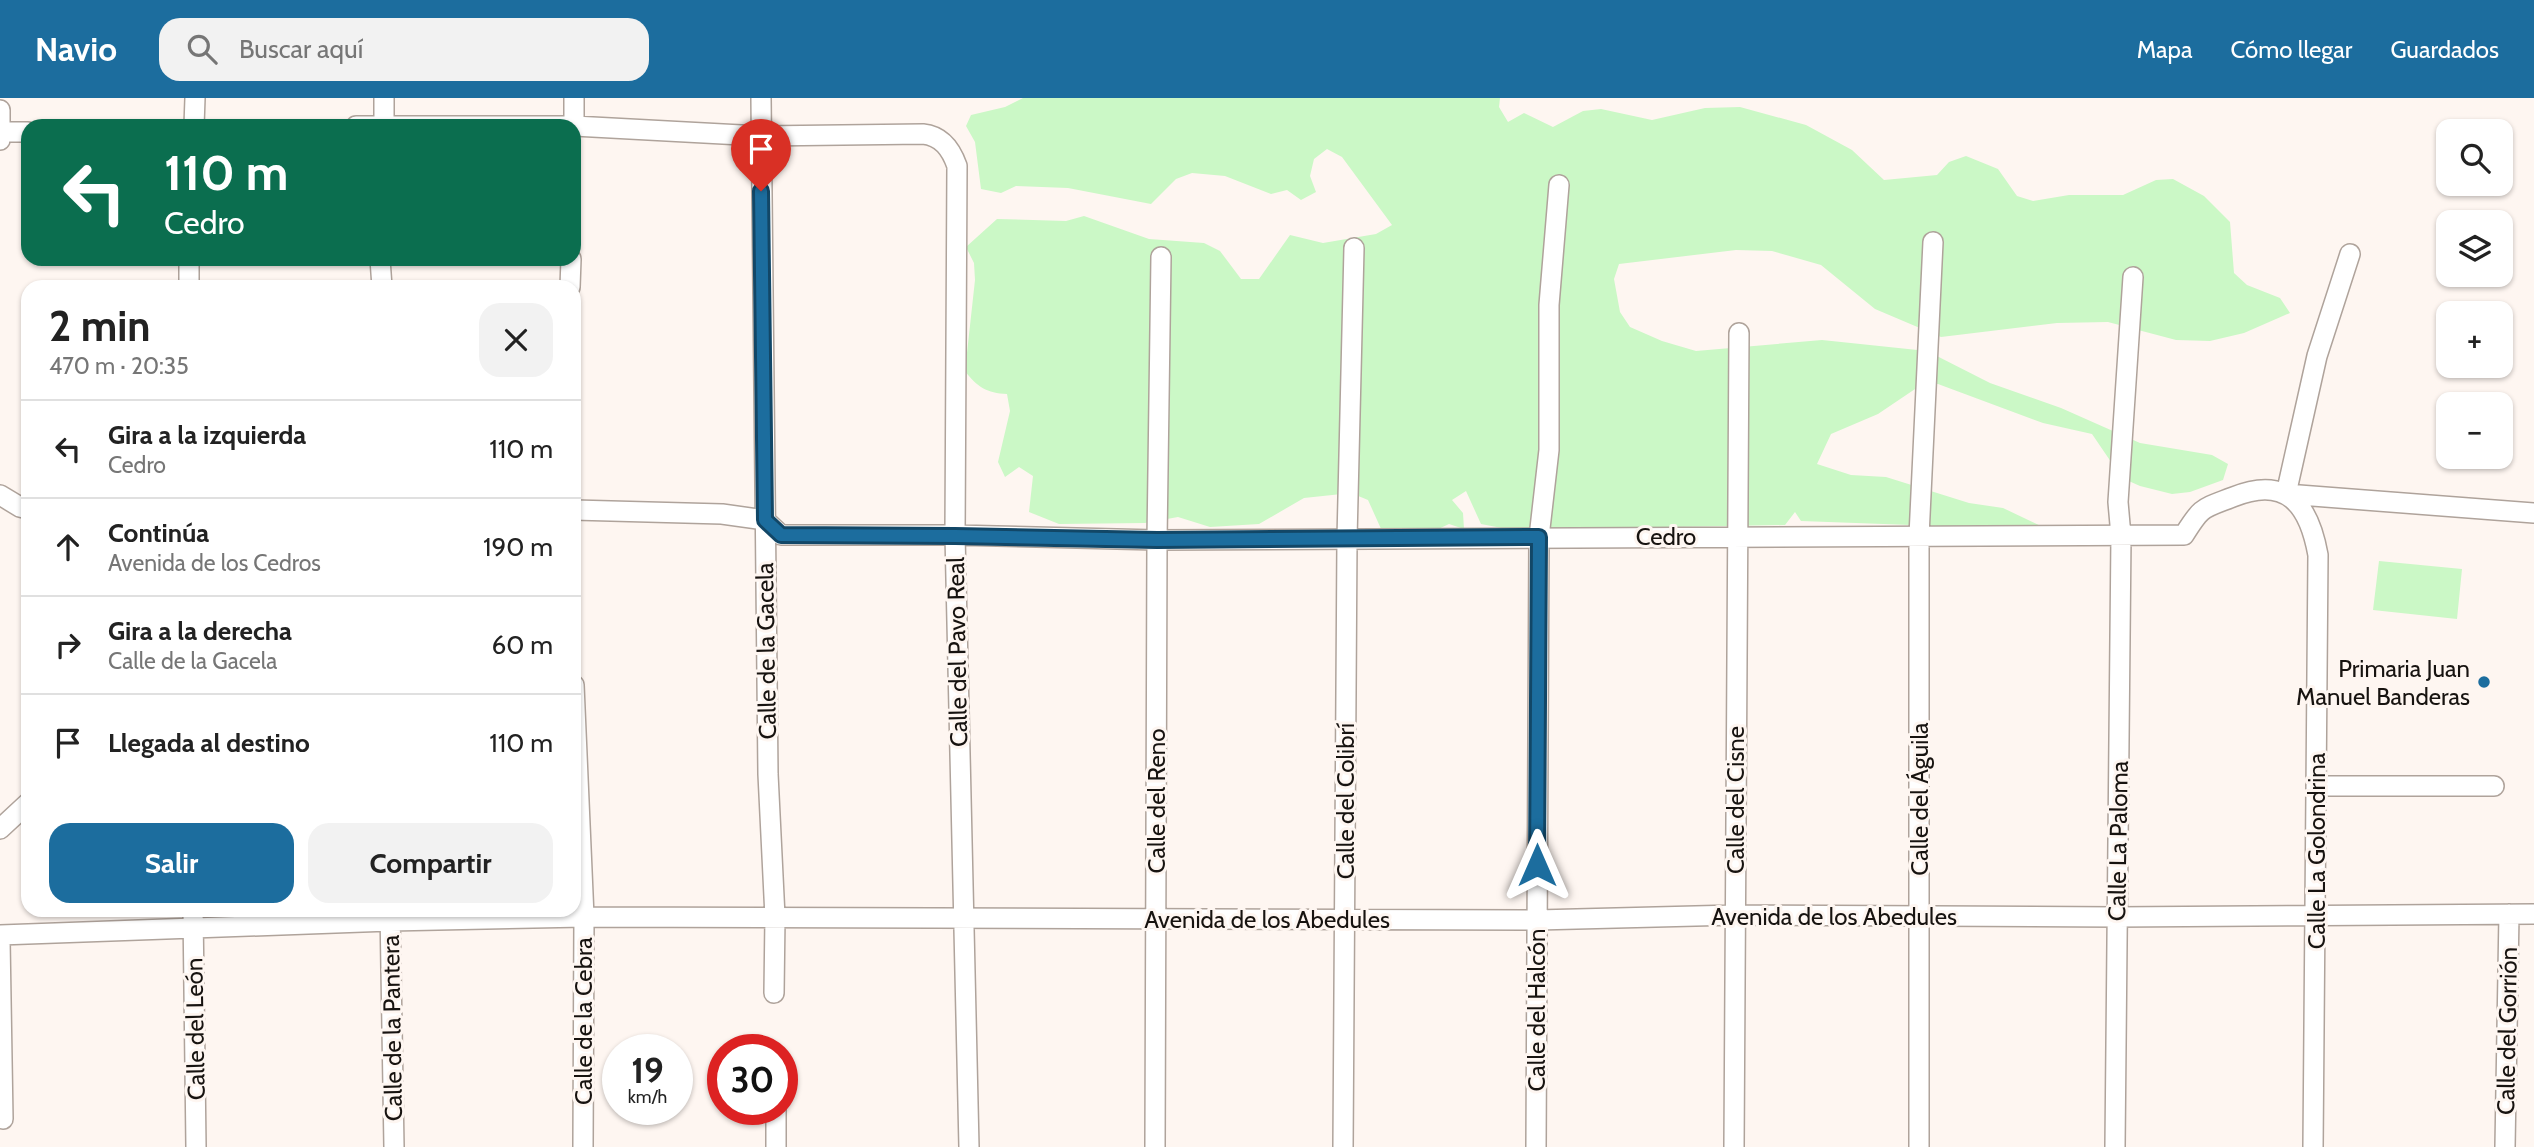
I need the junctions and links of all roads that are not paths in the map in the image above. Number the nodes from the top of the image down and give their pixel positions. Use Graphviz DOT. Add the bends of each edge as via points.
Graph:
graph roads {
  1 [pos="195,98"];
  2 [pos="384,98"];
  3 [pos="574,98"];
  4 [pos="761,98"];
  5 [pos="0,110"];
  6 [pos="194,119"];
  7 [pos="384,119"];
  8 [pos="574,119"];
  9 [pos="581,126"];
  10 [pos="0,132"];
  11 [pos="21,132"];
  12 [pos="760,136"];
  13 [pos="0,141"];
  14 [pos="1559,185"];
  15 [pos="1933,242"];
  16 [pos="1354,248"];
  17 [pos="2350,254"];
  18 [pos="1161,257"];
  19 [pos="2133,277"];
  20 [pos="1739,333"];
  21 [pos="2286,494"];
  22 [pos="0,495"];
  23 [pos="21,506"];
  24 [pos="581,510"];
  25 [pos="2534,513"];
  26 [pos="765,520"];
  27 [pos="955,536"];
  28 [pos="1737,536"];
  29 [pos="1919,536"];
  30 [pos="2121,536"];
  31 [pos="1539,537"];
  32 [pos="1347,539"];
  33 [pos="1157,540"];
  34 [pos="2316,786"];
  35 [pos="2494,786"];
  36 [pos="21,810"];
  37 [pos="0,829"];
  38 [pos="581,847"];
  39 [pos="2534,914"];
  40 [pos="1735,915"];
  41 [pos="2315,915"];
  42 [pos="2509,915"];
  43 [pos="775,916"];
  44 [pos="1919,916"];
  45 [pos="324,917"];
  46 [pos="390,917"];
  47 [pos="581,917"];
  48 [pos="584,917"];
  49 [pos="2117,917"];
  50 [pos="962,918"];
  51 [pos="193,919"];
  52 [pos="1345,919"];
  53 [pos="1156,920"];
  54 [pos="1537,920"];
  55 [pos="0,938"];
  56 [pos="774,993"];
  57 [pos="3,1119"];
  58 [pos="776,1125"];
  59 [pos="196,1147"];
  60 [pos="394,1147"];
  61 [pos="583,1147"];
  62 [pos="776,1147"];
  63 [pos="969,1147"];
  64 [pos="1155,1147"];
  65 [pos="1343,1147"];
  66 [pos="1536,1147"];
  67 [pos="1734,1147"];
  68 [pos="1919,1147"];
  69 [pos="2115,1147"];
  70 [pos="2314,1147"];
  71 [pos="2505,1147"];
  1 -- 6 [label="street"];
  2 -- 7 [label="street"];
  3 -- 8 [label="street"];
  4 -- 12 [label="street, Calle de la Gacela"];
  5 -- 10 [label="street"];
  9 -- 12 [label="street"];
  10 -- 11 [label="street"];
  10 -- 13 [label="street"];
  12 -- 26 [label="street, Calle de la Gacela"];
  12 -- 27 [label="street, Calle del Pavo Real" via="934,135 957,166"];
  14 -- 31 [label="street, Calle del Halcón" via="1549,304 1549,450"];
  15 -- 29 [label="street, Calle del Águila"];
  16 -- 32 [label="street, Calle del Colibrí"];
  17 -- 21 [label="street" via="2317,356"];
  18 -- 33 [label="street, Calle del Reno"];
  19 -- 30 [label="street, Calle La Paloma" via="2118,502"];
  20 -- 28 [label="street, Calle del Cisne"];
  21 -- 25 [label="street"];
  21 -- 30 [label="street, Cedro" via="2255,489 2200,510 2185,535"];
  21 -- 34 [label="street, Calle La Golondrina" via="2313,529 2318,555"];
  22 -- 23 [label="street"];
  24 -- 26 [label="street, Cedro" via="722,514"];
  26 -- 27 [label="street, Cedro" via="781,535"];
  26 -- 43 [label="street, Calle de la Gacela"];
  27 -- 33 [label="street, Cedro"];
  27 -- 50 [label="street, Calle del Pavo Real"];
  28 -- 29 [label="street, Cedro"];
  28 -- 31 [label="street, Cedro"];
  28 -- 40 [label="street, Calle del Cisne"];
  29 -- 30 [label="street, Cedro"];
  29 -- 44 [label="street, Calle del Águila"];
  30 -- 49 [label="street, Calle La Paloma"];
  31 -- 32 [label="street, Cedro"];
  31 -- 54 [label="street, Calle del Halcón"];
  32 -- 33 [label="street, Cedro"];
  32 -- 52 [label="street, Calle del Colibrí"];
  33 -- 53 [label="street, Calle del Reno"];
  34 -- 35 [label="street"];
  34 -- 41 [label="street, Calle La Golondrina"];
  36 -- 37 [label="street"];
  38 -- 48 [label="street, Calle de la Cebra"];
  39 -- 42 [label="street, Avenida de los Abedules"];
  40 -- 44 [label="street, Avenida de los Abedules"];
  40 -- 54 [label="street, Avenida de los Abedules"];
  40 -- 67 [label="street, Calle del Cisne"];
  41 -- 42 [label="street, Avenida de los Abedules"];
  41 -- 49 [label="street, Avenida de los Abedules"];
  41 -- 70 [label="street, Calle La Golondrina"];
  42 -- 71 [label="street, Calle del Gorrión"];
  43 -- 48 [label="street, Avenida de los Abedules"];
  43 -- 50 [label="street, Avenida de los Abedules"];
  43 -- 56 [label="street, Calle de la Gacela"];
  44 -- 49 [label="street, Avenida de los Abedules"];
  44 -- 68 [label="street, Calle del Águila"];
  45 -- 51 [label="street, Avenida de los Abedules"];
  46 -- 60 [label="street, Calle de la Pantera"];
  47 -- 48 [label="street, Avenida de los Abedules"];
  48 -- 61 [label="street, Calle de la Cebra"];
  49 -- 69 [label="street, Calle La Paloma"];
  50 -- 53 [label="street, Avenida de los Abedules"];
  50 -- 63 [label="street, Calle del Pavo Real"];
  51 -- 55 [label="street, Avenida de los Abedules"];
  51 -- 59 [label="street, Calle del León"];
  52 -- 53 [label="street, Avenida de los Abedules"];
  52 -- 54 [label="street, Avenida de los Abedules"];
  52 -- 65 [label="street, Calle del Colibrí"];
  53 -- 64 [label="street, Calle del Reno"];
  54 -- 66 [label="street, Calle del Halcón"];
  55 -- 57 [label="street"];
  58 -- 62 [label="street"];
}
